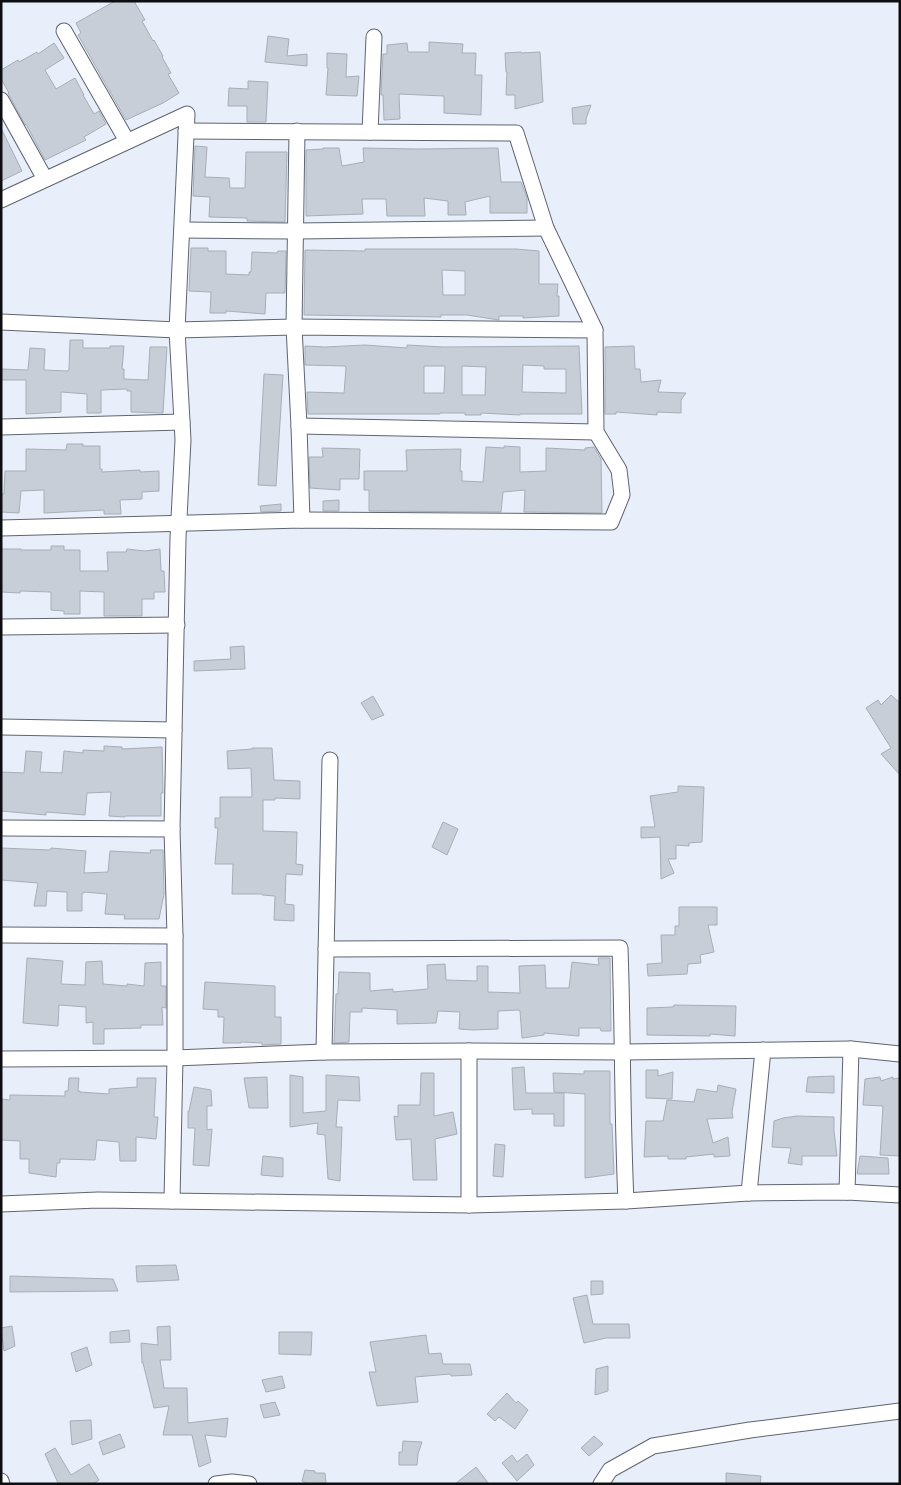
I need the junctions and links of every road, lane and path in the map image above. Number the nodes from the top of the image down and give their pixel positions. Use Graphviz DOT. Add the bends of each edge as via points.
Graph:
graph roads {
  1 [pos="64,31"];
  2 [pos="374,37"];
  3 [pos="1,100"];
  4 [pos="186,131"];
  5 [pos="297,132"];
  6 [pos="370,132"];
  7 [pos="127,142"];
  8 [pos="45,179"];
  9 [pos="1,200"];
  10 [pos="546,228"];
  11 [pos="182,230"];
  12 [pos="296,231"];
  13 [pos="1,322"];
  14 [pos="294,327"];
  15 [pos="178,330"];
  16 [pos="595,330"];
  17 [pos="182,422"];
  18 [pos="299,426"];
  19 [pos="1,427"];
  20 [pos="596,432"];
  21 [pos="302,520"];
  22 [pos="179,523"];
  23 [pos="1,528"];
  24 [pos="176,625"];
  25 [pos="1,628"];
  26 [pos="1,727"];
  27 [pos="174,730"];
  28 [pos="330,760"];
  29 [pos="1,828"];
  30 [pos="172,829"];
  31 [pos="1,935"];
  32 [pos="175,936"];
  33 [pos="326,949"];
  34 [pos="763,1050"];
  35 [pos="851,1050"];
  36 [pos="469,1051"];
  37 [pos="324,1052"];
  38 [pos="623,1052"];
  39 [pos="900,1054"];
  40 [pos="175,1058"];
  41 [pos="1,1059"];
  42 [pos="847,1192"];
  43 [pos="749,1193"];
  44 [pos="900,1195"];
  45 [pos="172,1201"];
  46 [pos="626,1201"];
  47 [pos="1,1204"];
  48 [pos="469,1205"];
  49 [pos="900,1412"];
  50 [pos="223,1483"];
  51 [pos="248,1484"];
  52 [pos="601,1484"];
  1 -- 7 [label="street"];
  2 -- 6 [label="street"];
  3 -- 8 [label="street"];
  4 -- 5 [label="street"];
  4 -- 7 [label="street" via="187,114"];
  4 -- 11 [label="street"];
  5 -- 6 [label="street"];
  5 -- 12 [label="street"];
  6 -- 10 [label="street" via="516,133"];
  7 -- 8 [label="street"];
  8 -- 9 [label="street"];
  10 -- 12 [label="street"];
  10 -- 16 [label="street"];
  11 -- 12 [label="street"];
  11 -- 15 [label="street"];
  12 -- 14 [label="street"];
  13 -- 15 [label="street"];
  14 -- 15 [label="street"];
  14 -- 16 [label="street"];
  14 -- 18 [label="street"];
  15 -- 17 [label="street"];
  16 -- 20 [label="street"];
  17 -- 19 [label="street"];
  17 -- 22 [label="street"];
  18 -- 20 [label="street"];
  18 -- 21 [label="street"];
  20 -- 21 [label="street" via="619,470 622,495 610,522"];
  21 -- 22 [label="street"];
  22 -- 23 [label="street"];
  22 -- 24 [label="street"];
  24 -- 25 [label="street"];
  24 -- 27 [label="street"];
  26 -- 27 [label="street"];
  27 -- 30 [label="street"];
  28 -- 33 [label="street"];
  29 -- 30 [label="street"];
  30 -- 32 [label="street"];
  31 -- 32 [label="street"];
  32 -- 40 [label="street"];
  33 -- 37 [label="street"];
  33 -- 38 [label="street" via="620,948"];
  34 -- 35 [label="street"];
  34 -- 38 [label="street"];
  34 -- 43 [label="street"];
  35 -- 39 [label="street"];
  35 -- 42 [label="street"];
  36 -- 37 [label="street"];
  36 -- 38 [label="street"];
  36 -- 48 [label="street"];
  37 -- 40 [label="street"];
  38 -- 46 [label="street" via="622,1132"];
  40 -- 41 [label="street"];
  40 -- 45 [label="street"];
  42 -- 43 [label="street"];
  42 -- 44 [label="street"];
  43 -- 46 [label="street"];
  45 -- 47 [label="street"];
  45 -- 48 [label="street"];
  46 -- 48 [label="street"];
  49 -- 52 [label="street" via="750,1430 653,1446 610,1470"];
  50 -- 51 [label="street"];
}
